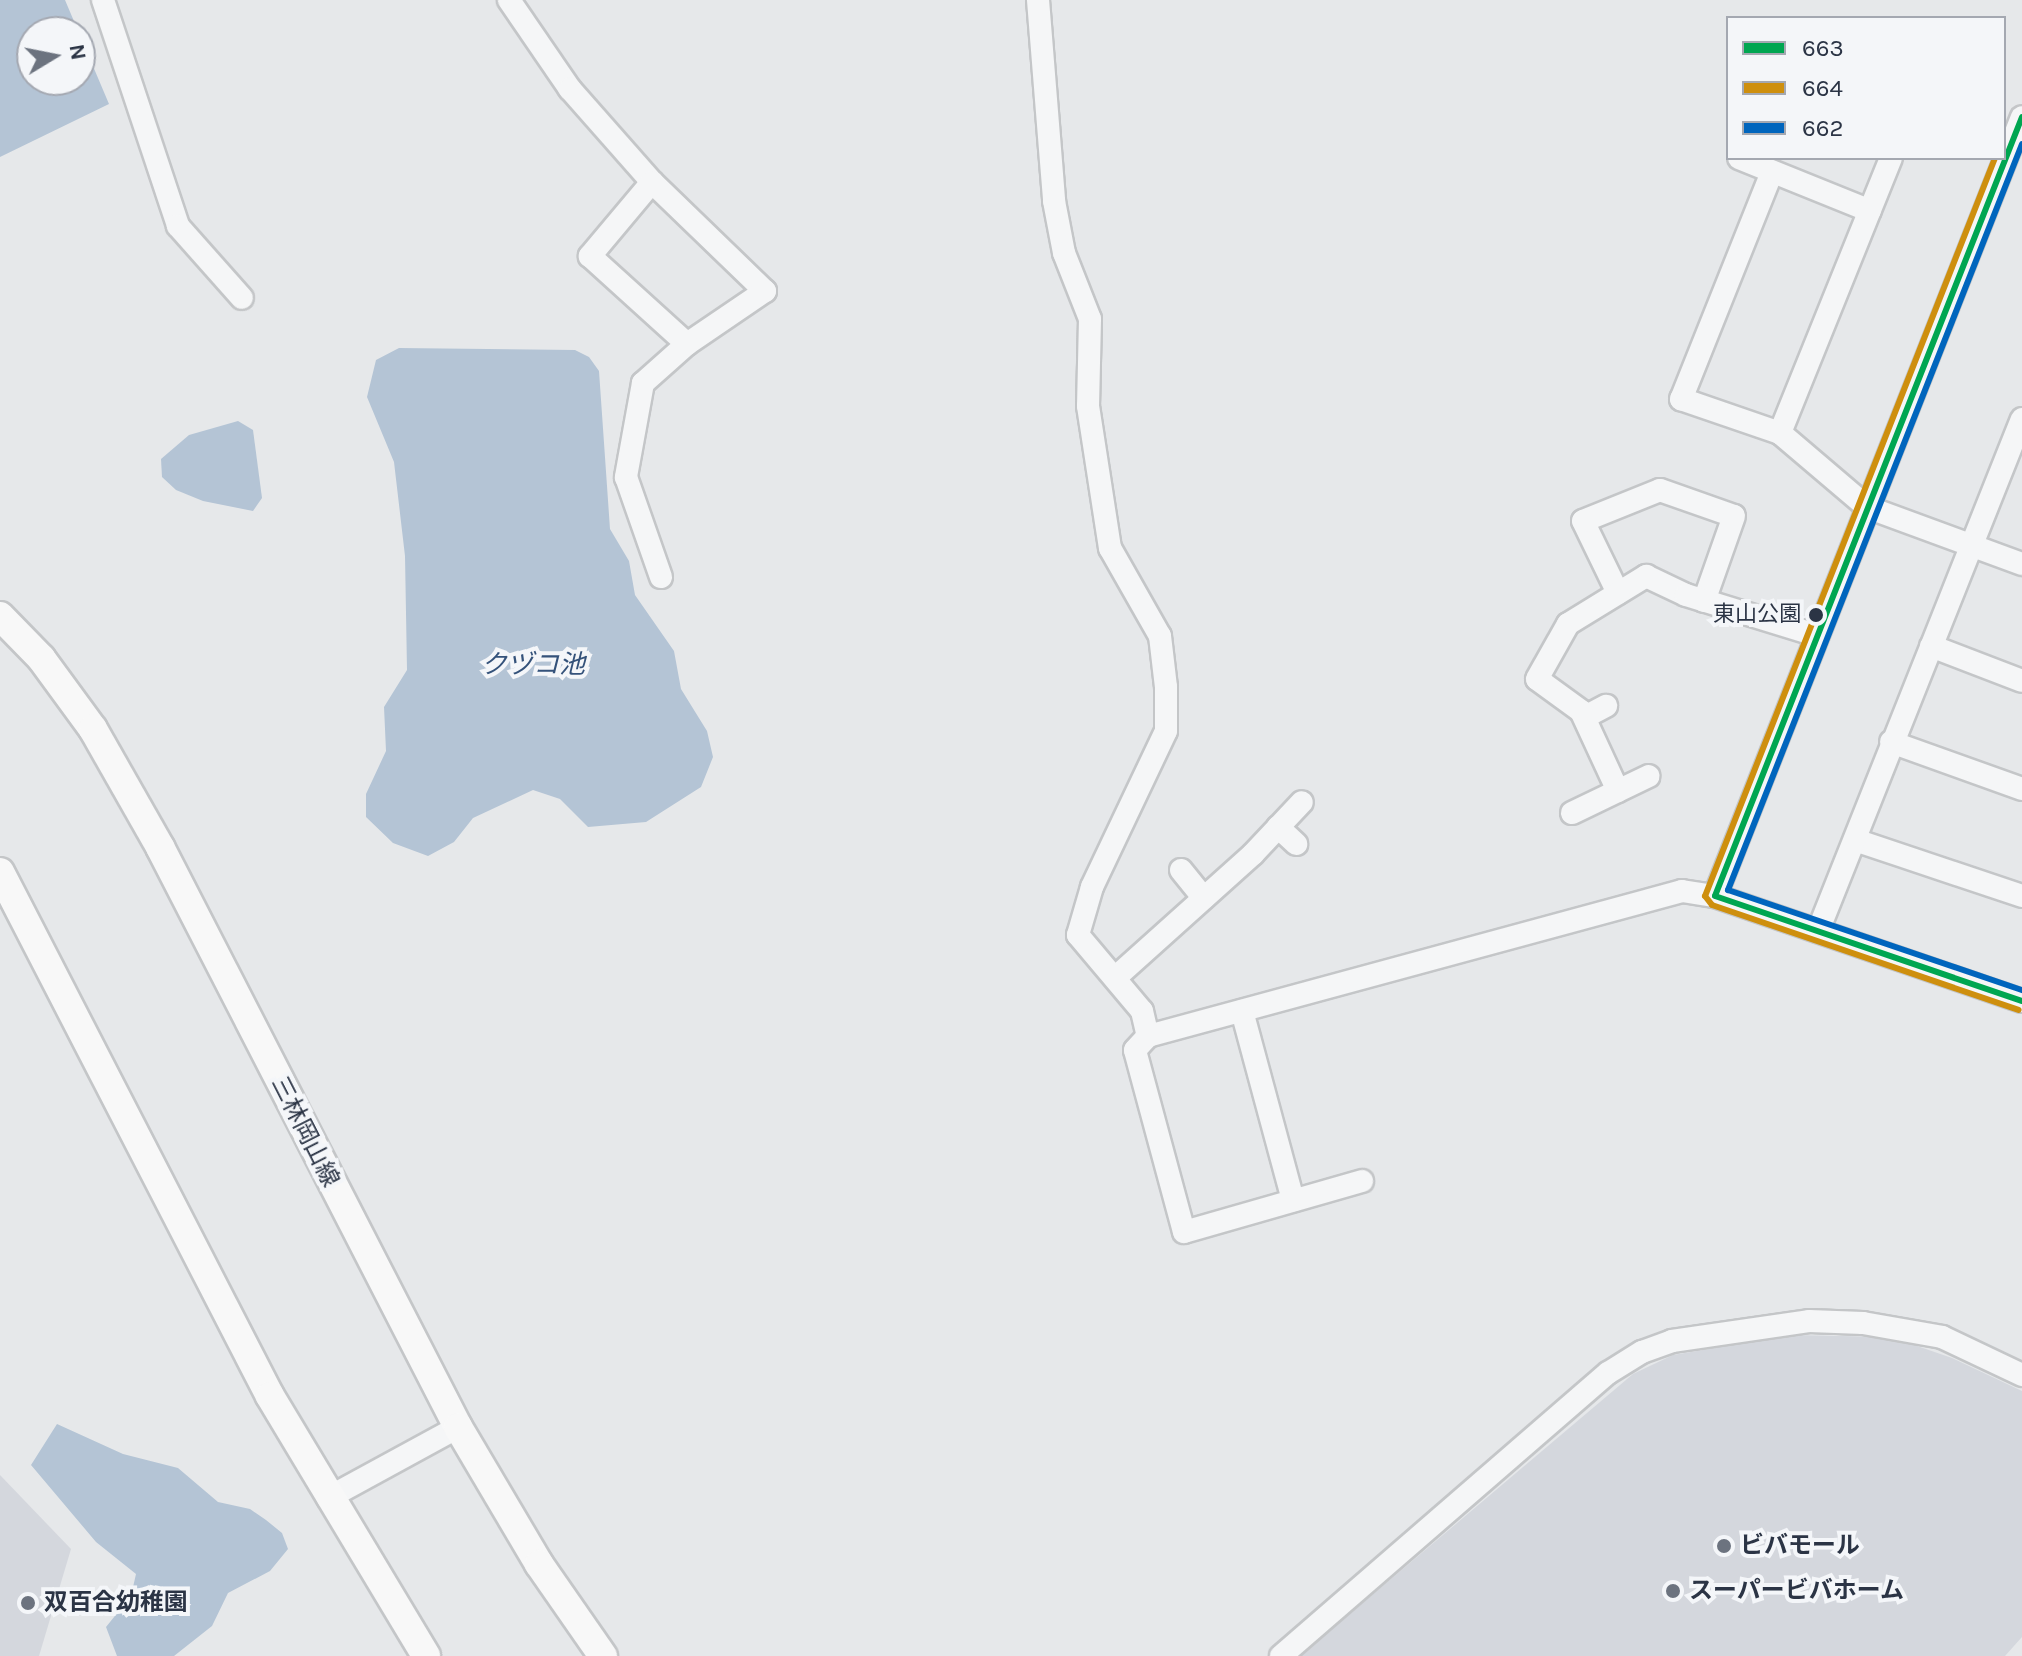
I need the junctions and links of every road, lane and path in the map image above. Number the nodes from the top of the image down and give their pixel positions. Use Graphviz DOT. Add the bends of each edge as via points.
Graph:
graph roads {
  1 [pos="103,0"];
  2 [pos="509,0"];
  3 [pos="1038,0"];
  4 [pos="2022,114"];
  5 [pos="2006,155"];
  6 [pos="1744,160"];
  7 [pos="1890,160"];
  8 [pos="2004,160"];
  9 [pos="1772,172"];
  10 [pos="652,182"];
  11 [pos="1870,211"];
  12 [pos="242,298"];
  13 [pos="687,344"];
  14 [pos="2022,419"];
  15 [pos="1780,433"];
  16 [pos="2017,447"];
  17 [pos="1867,507"];
  18 [pos="1970,543"];
  19 [pos="2022,564"];
  20 [pos="661,577"];
  21 [pos="1618,593"];
  22 [pos="1704,601"];
  23 [pos="0,616"];
  24 [pos="1816,635"];
  25 [pos="1931,646"];
  26 [pos="2022,681"];
  27 [pos="1606,706"];
  28 [pos="1585,717"];
  29 [pos="1891,742"];
  30 [pos="1649,776"];
  31 [pos="2022,789"];
  32 [pos="1618,791"];
  33 [pos="1302,802"];
  34 [pos="1572,813"];
  35 [pos="1278,827"];
  36 [pos="1855,840"];
  37 [pos="1296,844"];
  38 [pos="1181,870"];
  39 [pos="0,872"];
  40 [pos="1715,896"];
  41 [pos="2022,896"];
  42 [pos="1204,898"];
  43 [pos="1818,931"];
  44 [pos="1116,977"];
  45 [pos="2022,1001"];
  46 [pos="1242,1011"];
  47 [pos="1148,1036"];
  48 [pos="1362,1181"];
  49 [pos="1293,1200"];
  50 [pos="2022,1375"];
  51 [pos="458,1427"];
  52 [pos="328,1498"];
  53 [pos="426,1656"];
  54 [pos="603,1656"];
  55 [pos="1281,1656"];
  1 -- 12 [label="street" via="178,226"];
  2 -- 10 [label="street" via="570,89"];
  3 -- 44 [label="street" via="1054,201 1064,253 1090,319 1088,406 1110,548 1160,636 1166,687 1166,731 1092,887 1078,935"];
  4 -- 5 [label="street"];
  6 -- 9 [label="street"];
  7 -- 11 [label="street"];
  8 -- 17 [label="street"];
  9 -- 11 [label="street"];
  9 -- 15 [label="street" via="1681,399"];
  10 -- 13 [label="street" via="590,256"];
  10 -- 13 [label="street" via="765,291"];
  11 -- 15 [label="street"];
  13 -- 20 [label="street" via="643,383 626,477"];
  14 -- 16 [label="street"];
  15 -- 17 [label="street"];
  16 -- 18 [label="street"];
  17 -- 18 [label="street"];
  17 -- 24 [label="street"];
  18 -- 19 [label="street"];
  18 -- 25 [label="street"];
  21 -- 22 [label="street" via="1646,576"];
  21 -- 22 [label="street" via="1583,521 1660,490 1734,516"];
  21 -- 28 [label="street" via="1568,624 1537,679"];
  22 -- 24 [label="street"];
  23 -- 51 [label="main road, 三林岡山線" via="41,658 93,729 153,834"];
  24 -- 40 [label="street"];
  25 -- 26 [label="street"];
  25 -- 29 [label="street"];
  27 -- 28 [label="street"];
  28 -- 32 [label="street"];
  29 -- 31 [label="street"];
  29 -- 36 [label="street"];
  30 -- 32 [label="street"];
  32 -- 34 [label="street"];
  33 -- 35 [label="street"];
  35 -- 37 [label="street"];
  35 -- 42 [label="street"];
  36 -- 41 [label="street"];
  36 -- 43 [label="street"];
  38 -- 42 [label="street"];
  39 -- 52 [label="main road" via="270,1396"];
  40 -- 43 [label="street"];
  40 -- 46 [label="street" via="1682,891 1653,895"];
  42 -- 44 [label="street"];
  43 -- 45 [label="street"];
  44 -- 47 [label="street" via="1142,1011"];
  46 -- 47 [label="street"];
  46 -- 49 [label="street"];
  47 -- 49 [label="street" via="1135,1050 1184,1232"];
  48 -- 49 [label="street"];
  50 -- 55 [label="street" via="1942,1337 1863,1323 1809,1321 1672,1341 1642,1352 1608,1373"];
  51 -- 52 [label="street"];
  51 -- 54 [label="main road, 三林岡山線" via="539,1564"];
  52 -- 53 [label="main road"];
}
